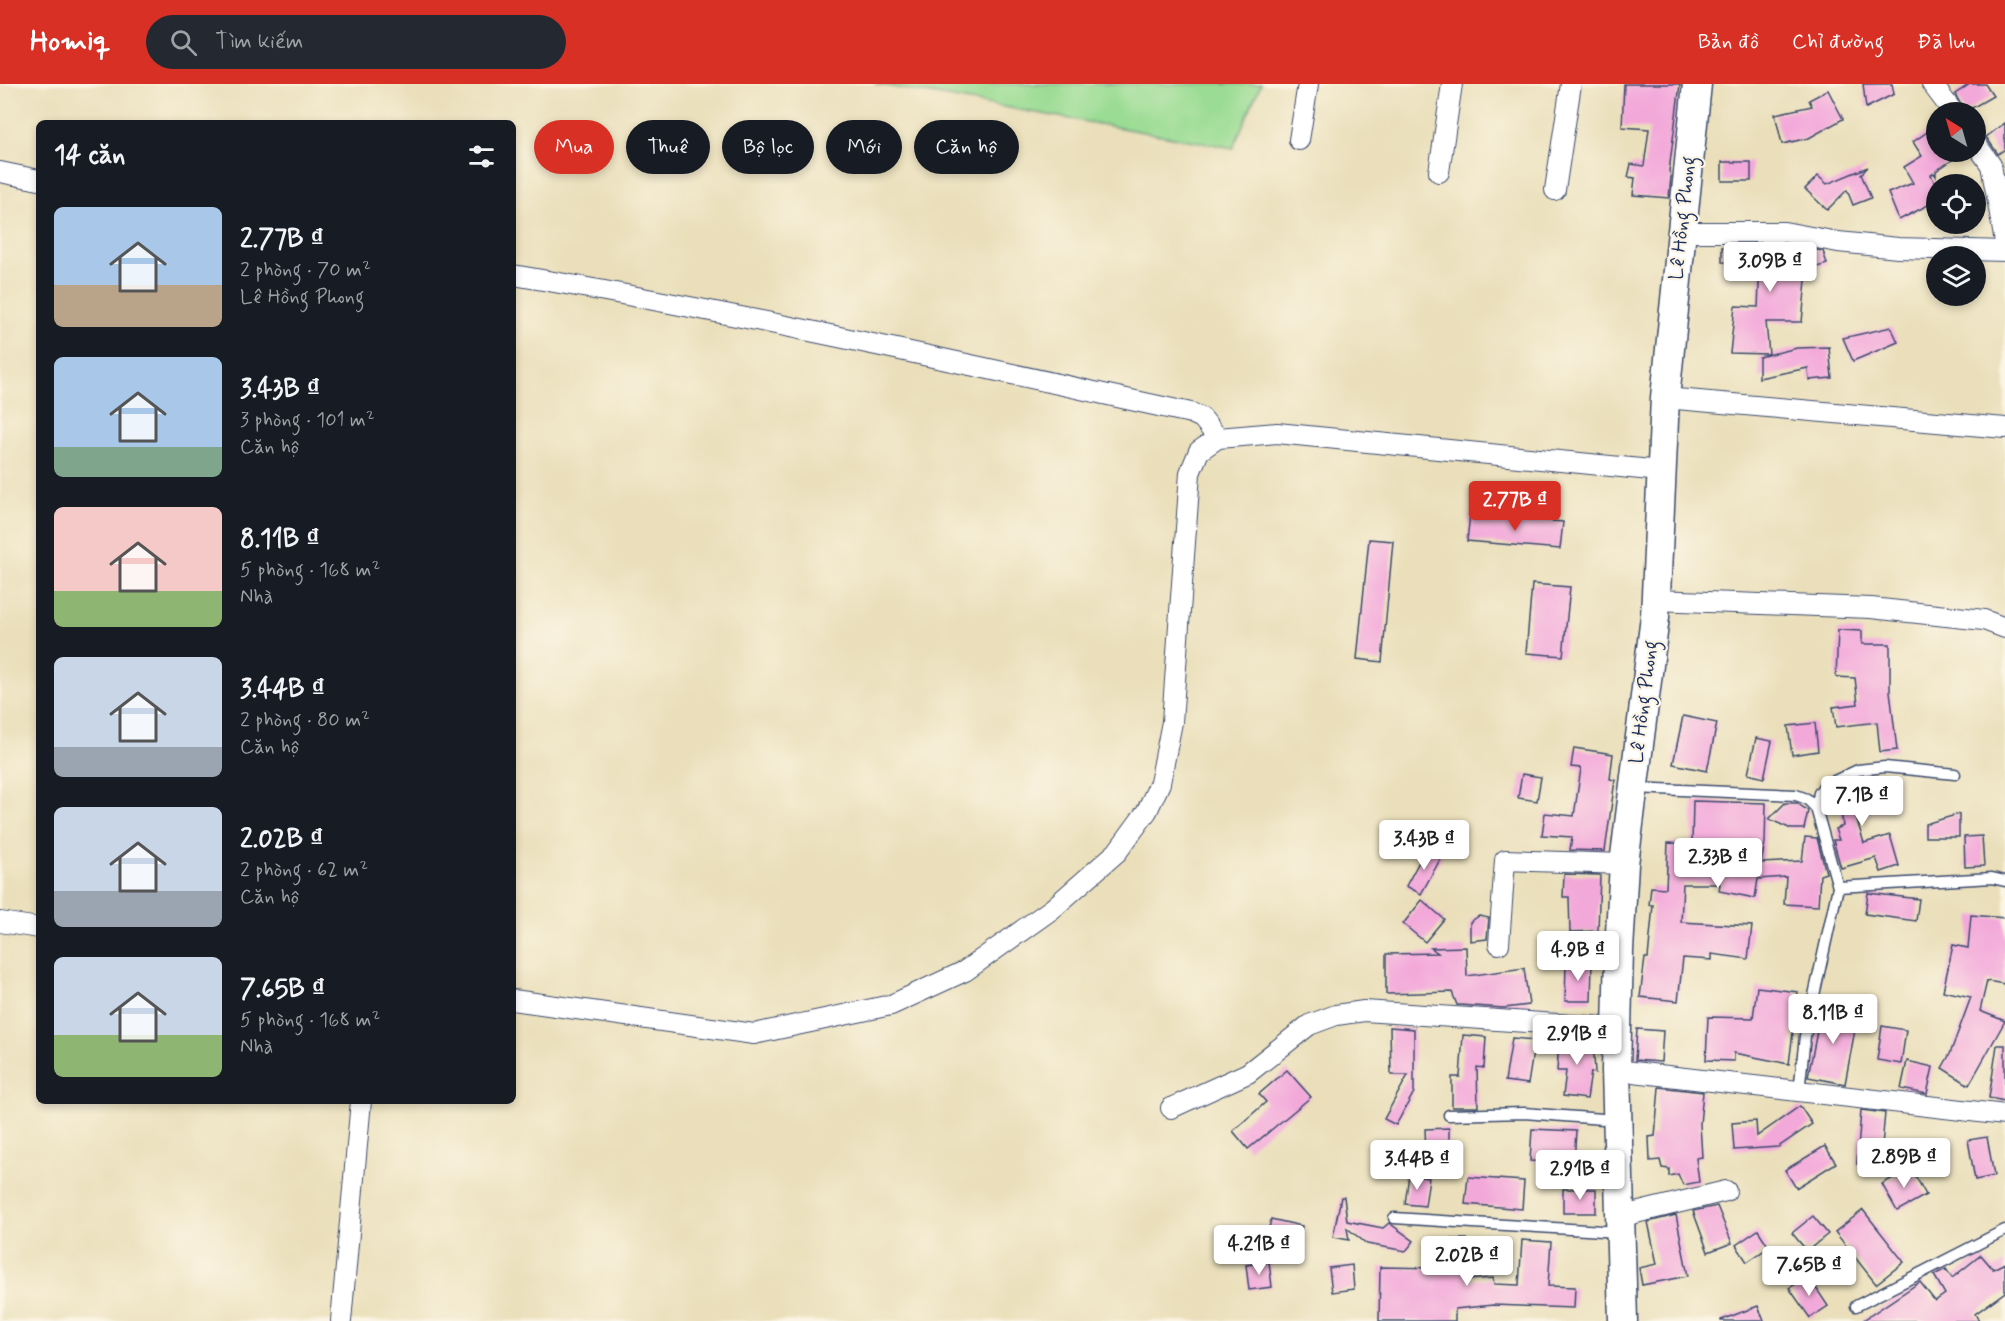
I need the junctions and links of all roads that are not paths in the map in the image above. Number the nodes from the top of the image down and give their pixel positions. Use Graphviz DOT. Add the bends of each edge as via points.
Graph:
graph roads {
  1 [pos="1308,84"];
  2 [pos="1452,84"];
  3 [pos="1571,84"];
  4 [pos="1697,84"];
  5 [pos="1932,84"];
  6 [pos="1946,102"];
  7 [pos="1299,140"];
  8 [pos="1986,158"];
  9 [pos="0,172"];
  10 [pos="1439,172"];
  11 [pos="36,179"];
  12 [pos="1555,190"];
  13 [pos="1681,232"];
  14 [pos="2005,242"];
  15 [pos="2005,251"];
  16 [pos="516,276"];
  17 [pos="1665,398"];
  18 [pos="2005,428"];
  19 [pos="1218,438"];
  20 [pos="1661,471"];
  21 [pos="1655,600"];
  22 [pos="2005,628"];
  23 [pos="1955,774"];
  24 [pos="1633,788"];
  25 [pos="1816,808"];
  26 [pos="1624,864"];
  27 [pos="2005,881"];
  28 [pos="1838,887"];
  29 [pos="0,922"];
  30 [pos="36,928"];
  31 [pos="1499,944"];
  32 [pos="516,1000"];
  33 [pos="1617,1028"];
  34 [pos="1616,1070"];
  35 [pos="1799,1092"];
  36 [pos="362,1104"];
  37 [pos="1172,1108"];
  38 [pos="1449,1114"];
  39 [pos="2005,1115"];
  40 [pos="1618,1120"];
  41 [pos="1726,1191"];
  42 [pos="1394,1218"];
  43 [pos="1619,1225"];
  44 [pos="2005,1230"];
  45 [pos="1856,1306"];
  46 [pos="340,1321"];
  47 [pos="1623,1321"];
  1 -- 7 [label="street"];
  2 -- 10 [label="street"];
  3 -- 12 [label="street"];
  4 -- 13 [label="street, Lê Hồng Phong"];
  5 -- 6 [label="street"];
  8 -- 14 [label="street" via="1991,165"];
  9 -- 11 [label="street"];
  13 -- 15 [label="street" via="1784,232 1898,248"];
  13 -- 17 [label="street, Lê Hồng Phong"];
  16 -- 19 [label="street" via="806,329 1191,413 1202,418"];
  17 -- 18 [label="street"];
  17 -- 20 [label="street, Lê Hồng Phong"];
  19 -- 20 [label="street" via="1277,433"];
  19 -- 32 [label="street" via="1199,451 1190,473 1172,722 1160,783 1147,811 1117,852 1052,909 965,971 891,1005 754,1034"];
  20 -- 21 [label="street, Lê Hồng Phong"];
  21 -- 22 [label="street" via="1871,608 1984,620"];
  21 -- 24 [label="street, Lê Hồng Phong"];
  23 -- 25 [label="lane" via="1885,767 1858,770 1820,790"];
  24 -- 25 [label="lane" via="1796,795"];
  24 -- 26 [label="street, Lê Hồng Phong"];
  25 -- 28 [label="lane"];
  26 -- 31 [label="street" via="1505,860"];
  26 -- 33 [label="street, Lê Hồng Phong"];
  27 -- 28 [label="lane" via="1992,878"];
  28 -- 35 [label="lane" via="1805,1036"];
  29 -- 30 [label="street"];
  33 -- 34 [label="street, Lê Hồng Phong"];
  33 -- 37 [label="street" via="1364,1011 1336,1015 1309,1025 1248,1073"];
  34 -- 35 [label="street"];
  34 -- 40 [label="street, Lê Hồng Phong"];
  35 -- 39 [label="street"];
  36 -- 46 [label="street"];
  38 -- 40 [label="lane" via="1524,1113"];
  40 -- 43 [label="street, Lê Hồng Phong"];
  41 -- 43 [label="street"];
  42 -- 43 [label="lane"];
  43 -- 47 [label="street, Lê Hồng Phong"];
  44 -- 45 [label="lane"];
}
